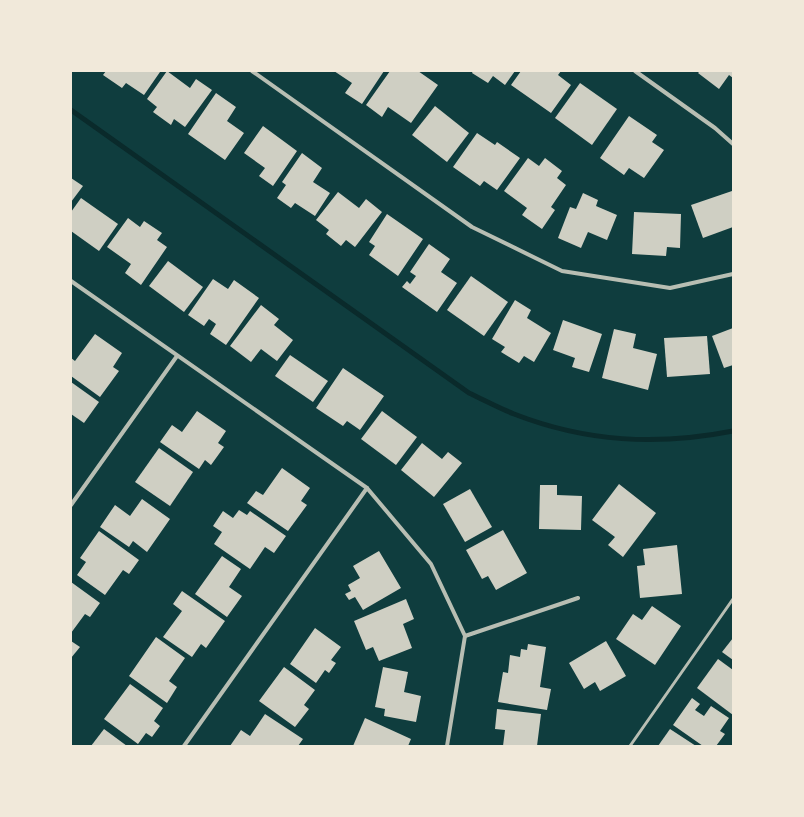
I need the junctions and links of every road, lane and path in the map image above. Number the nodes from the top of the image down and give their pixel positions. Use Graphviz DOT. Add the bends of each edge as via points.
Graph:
graph roads {
  1 [pos="252,71"];
  2 [pos="635,71"];
  3 [pos="733,144"];
  4 [pos="733,274"];
  5 [pos="71,281"];
  6 [pos="177,356"];
  7 [pos="368,488"];
  8 [pos="71,505"];
  9 [pos="578,598"];
  10 [pos="733,599"];
  11 [pos="465,636"];
  12 [pos="184,746"];
  13 [pos="447,746"];
  14 [pos="630,746"];
  1 -- 4 [label="street" via="472,227 562,271 670,288"];
  2 -- 3 [label="street" via="715,128"];
  5 -- 6 [label="street"];
  6 -- 7 [label="street"];
  6 -- 8 [label="street"];
  7 -- 11 [label="street" via="431,564"];
  7 -- 12 [label="street"];
  9 -- 11 [label="street"];
  10 -- 14 [label="lane"];
  11 -- 13 [label="street"];
}
